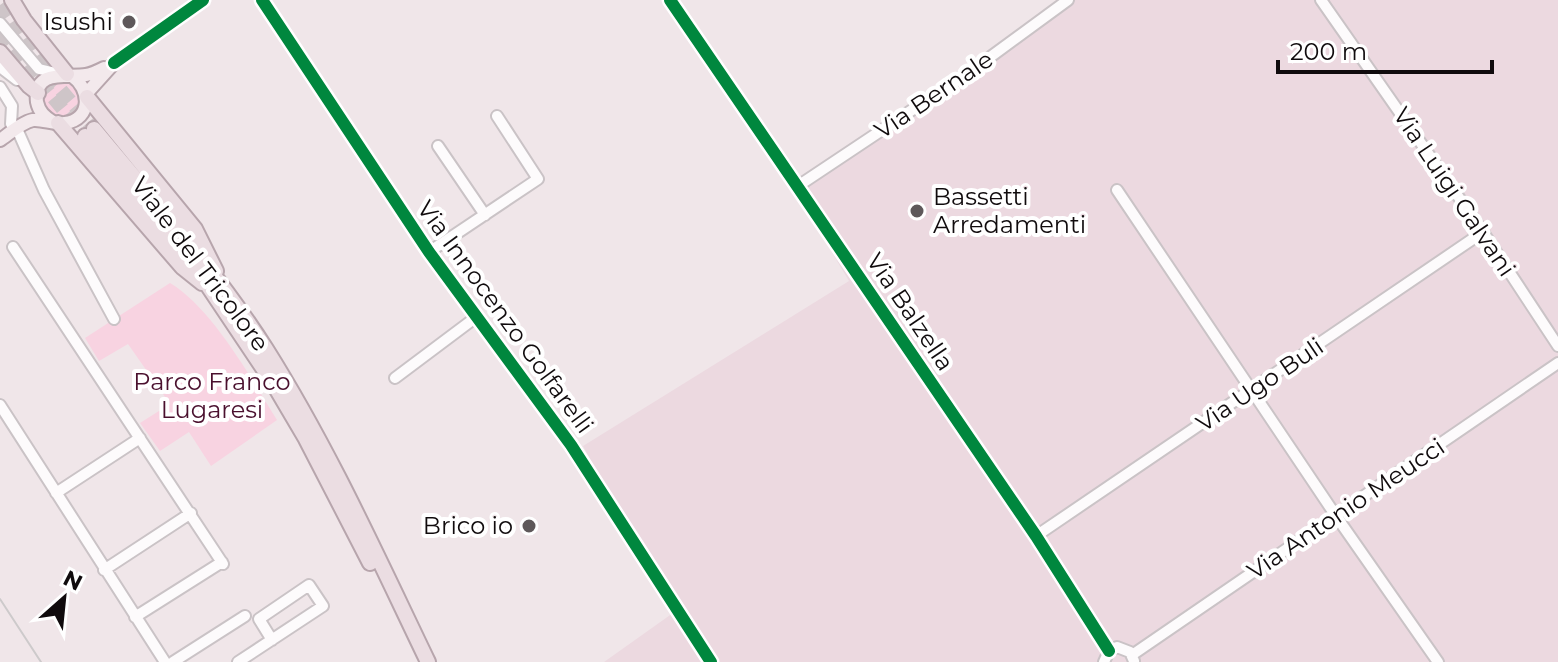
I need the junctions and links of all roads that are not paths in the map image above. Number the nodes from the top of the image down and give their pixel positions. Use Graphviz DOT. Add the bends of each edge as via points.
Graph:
graph roads {
  1 [pos="12,0"];
  2 [pos="203,0"];
  3 [pos="262,0"];
  4 [pos="670,0"];
  5 [pos="1068,0"];
  6 [pos="1321,0"];
  7 [pos="0,23"];
  8 [pos="0,52"];
  9 [pos="114,63"];
  10 [pos="0,67"];
  11 [pos="67,75"];
  12 [pos="0,87"];
  13 [pos="86,96"];
  14 [pos="37,97"];
  15 [pos="497,116"];
  16 [pos="56,122"];
  17 [pos="9,128"];
  18 [pos="90,132"];
  19 [pos="0,140"];
  20 [pos="438,146"];
  21 [pos="798,186"];
  22 [pos="1117,190"];
  23 [pos="485,215"];
  24 [pos="1483,232"];
  25 [pos="13,247"];
  26 [pos="429,252"];
  27 [pos="218,290"];
  28 [pos="475,318"];
  29 [pos="114,319"];
  30 [pos="1558,346"];
  31 [pos="1558,363"];
  32 [pos="395,378"];
  33 [pos="1251,391"];
  34 [pos="0,405"];
  35 [pos="140,438"];
  36 [pos="56,493"];
  37 [pos="191,513"];
  38 [pos="1336,516"];
  39 [pos="1036,536"];
  40 [pos="104,570"];
  41 [pos="245,616"];
  42 [pos="135,617"];
  43 [pos="272,640"];
  44 [pos="1109,651"];
  45 [pos="1133,659"];
  46 [pos="165,662"];
  47 [pos="173,662"];
  48 [pos="238,662"];
  49 [pos="418,662"];
  50 [pos="428,662"];
  51 [pos="711,662"];
  52 [pos="1104,662"];
  53 [pos="1438,662"];
  1 -- 11 [label="highway"];
  2 -- 9 [label="main road"];
  3 -- 26 [label="street, Via Innocenzo Golfarelli"];
  4 -- 21 [label="street, Via Balzella"];
  5 -- 21 [label="street, Via Bernale"];
  6 -- 24 [label="street, Via Luigi Galvani"];
  7 -- 11 [label="street" via="39,69"];
  8 -- 14 [label="highway"];
  9 -- 11 [label="main road" via="96,72"];
  9 -- 13 [label="main road"];
  10 -- 14 [label="street"];
  11 -- 13 [label="main road" via="80,82"];
  11 -- 14 [label="main road" via="48,78"];
  12 -- 17 [label="street" via="12,106"];
  13 -- 16 [label="main road" via="79,117"];
  13 -- 27 [label="highway" via="195,229"];
  14 -- 16 [label="main road" via="41,112"];
  14 -- 17 [label="main road"];
  15 -- 23 [label="street" via="538,179"];
  16 -- 17 [label="main road" via="29,121"];
  16 -- 27 [label="highway" via="182,267"];
  17 -- 19 [label="main road"];
  17 -- 29 [label="street"];
  18 -- 27 [label="highway, Viale del Tricolore"];
  20 -- 23 [label="street"];
  21 -- 39 [label="street, Via Balzella"];
  22 -- 33 [label="street"];
  23 -- 26 [label="street"];
  24 -- 30 [label="street, Via Luigi Galvani"];
  24 -- 33 [label="street, Via Ugo Buli"];
  25 -- 35 [label="street"];
  26 -- 28 [label="street, Via Innocenzo Golfarelli"];
  27 -- 49 [label="highway, Viale del Tricolore" via="306,439"];
  27 -- 50 [label="highway, Viale del Tricolore" via="297,401"];
  28 -- 32 [label="street"];
  28 -- 51 [label="street, Via Innocenzo Golfarelli" via="571,445"];
  31 -- 38 [label="street, Via Antonio Meucci"];
  33 -- 38 [label="street"];
  33 -- 39 [label="street, Via Ugo Buli"];
  34 -- 36 [label="street"];
  35 -- 36 [label="street"];
  35 -- 37 [label="street"];
  36 -- 40 [label="street"];
  37 -- 40 [label="street"];
  37 -- 42 [label="street" via="222,563"];
  38 -- 45 [label="street, Via Antonio Meucci"];
  38 -- 53 [label="street"];
  39 -- 44 [label="street, Via Balzella"];
  40 -- 42 [label="street"];
  41 -- 47 [label="street"];
  42 -- 46 [label="street"];
  43 -- 43 [label="street" via="259,619 309,585 323,606"];
  43 -- 48 [label="street"];
  44 -- 45 [label="street" via="1122,647"];
  44 -- 52 [label="street"];
}
